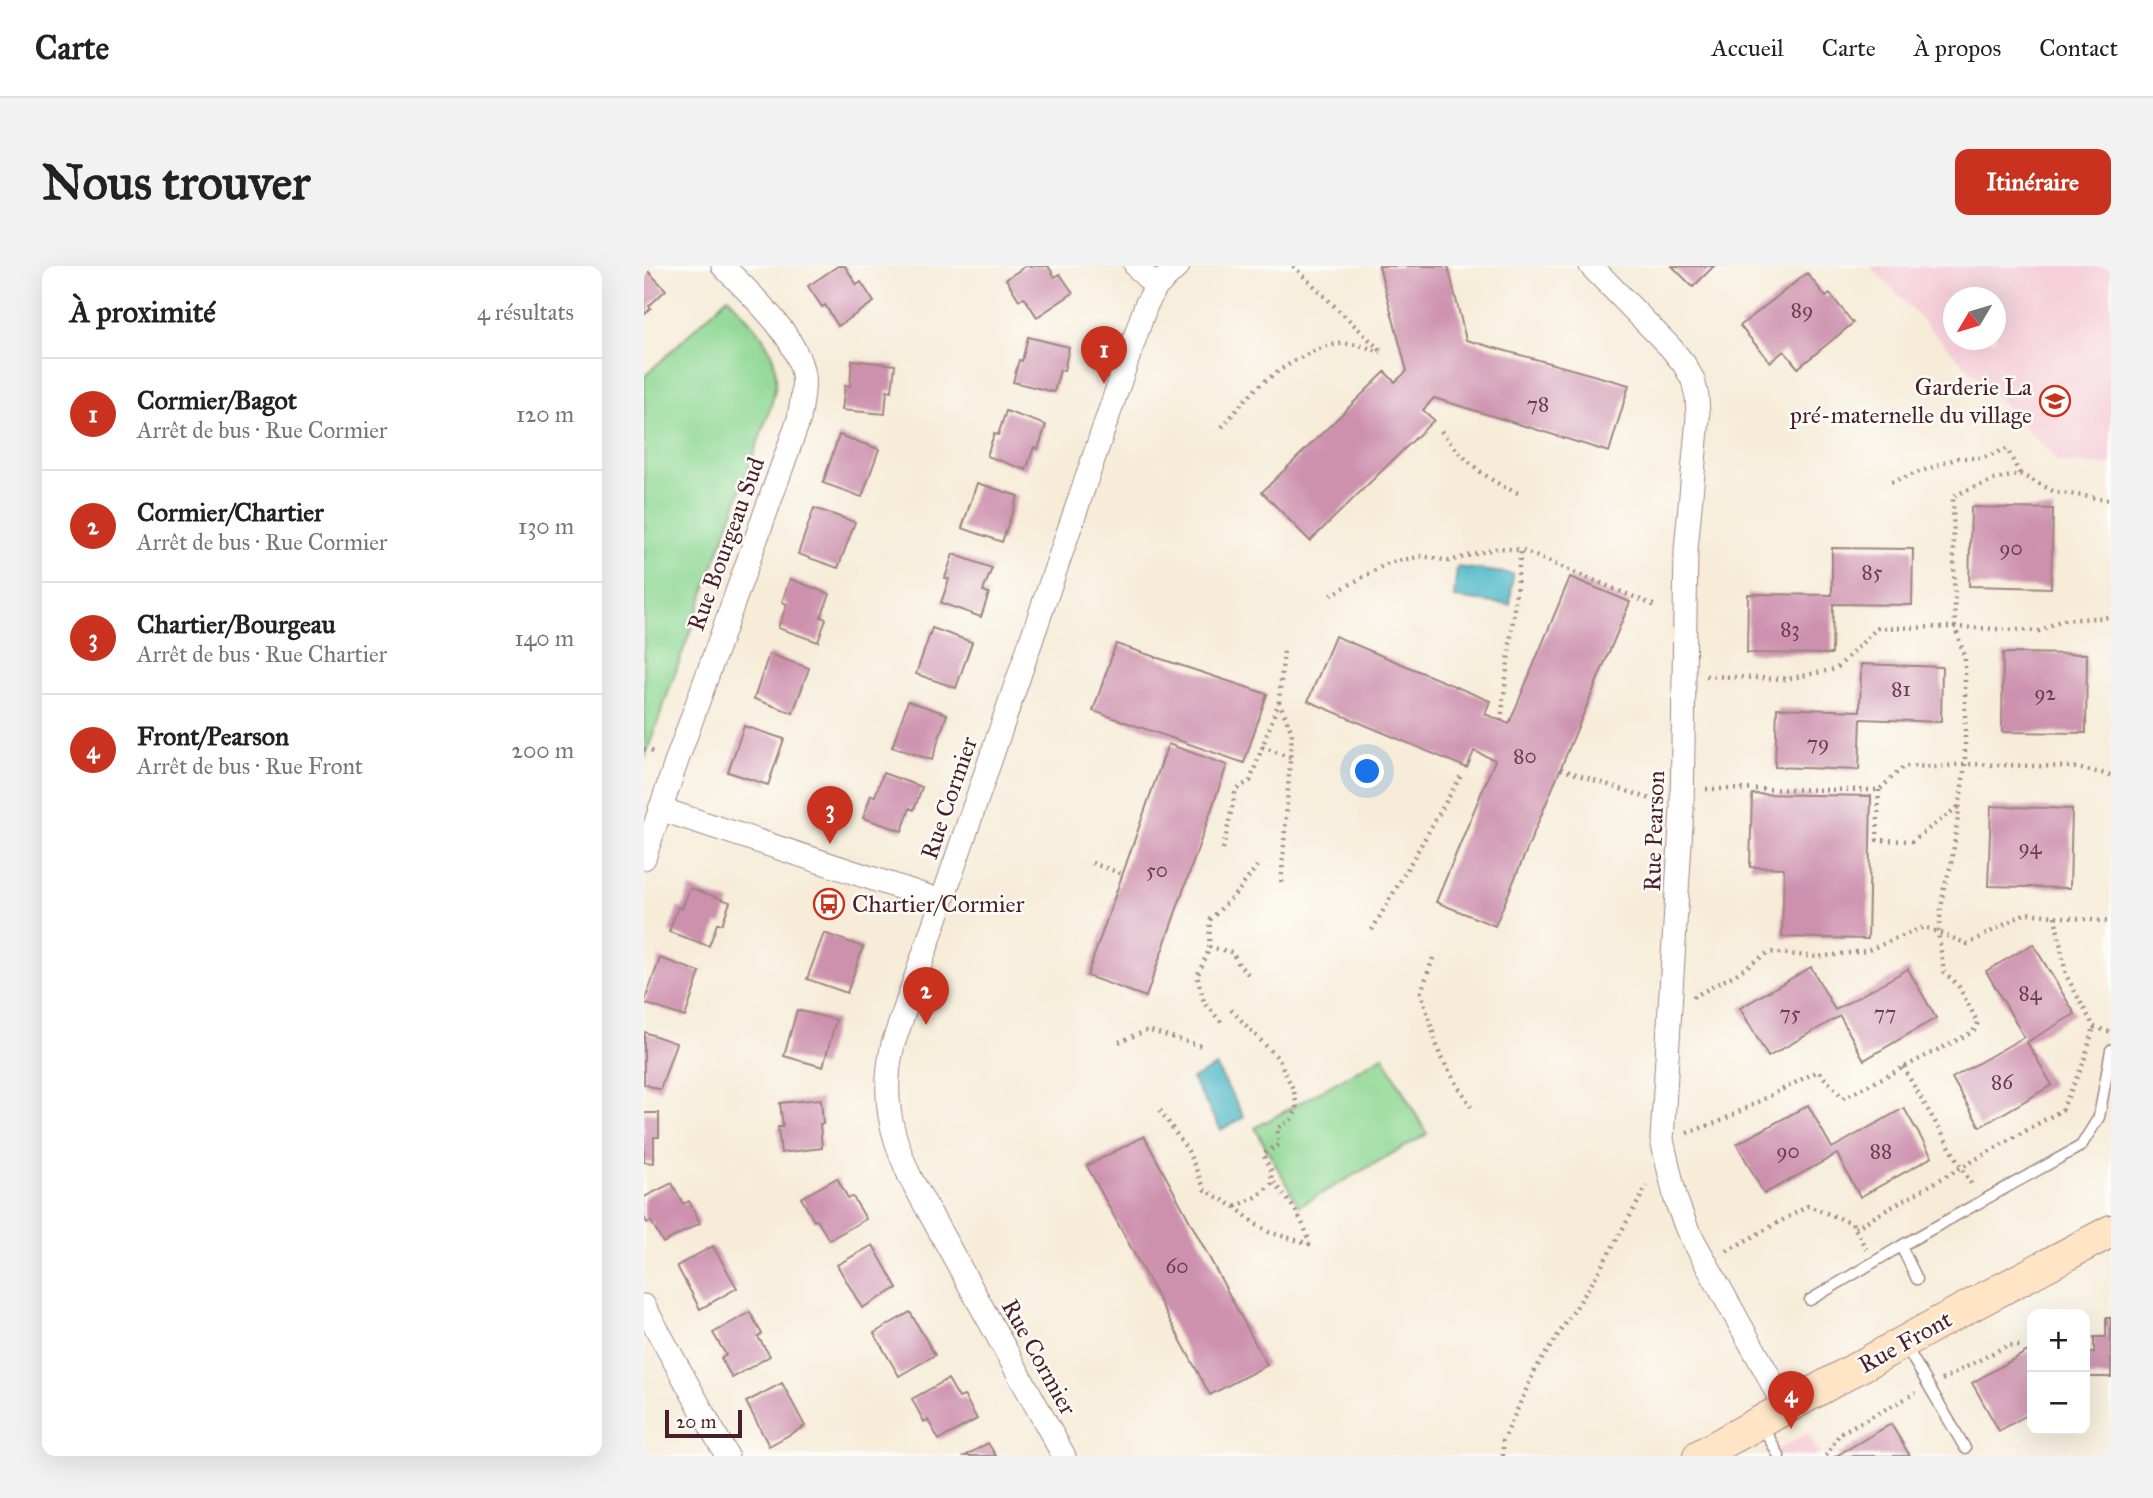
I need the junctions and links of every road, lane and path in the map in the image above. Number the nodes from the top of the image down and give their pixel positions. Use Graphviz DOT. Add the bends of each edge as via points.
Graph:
graph roads {
  1 [pos="723,266"];
  2 [pos="1136,266"];
  3 [pos="1178,266"];
  4 [pos="1293,266"];
  5 [pos="1591,266"];
  6 [pos="1156,287"];
  7 [pos="1222,427"];
  8 [pos="1441,431"];
  9 [pos="2020,474"];
  10 [pos="1889,482"];
  11 [pos="1521,494"];
  12 [pos="2111,500"];
  13 [pos="1521,550"];
  14 [pos="1331,595"];
  15 [pos="1658,607"];
  16 [pos="2111,617"];
  17 [pos="1955,627"];
  18 [pos="1284,650"];
  19 [pos="1684,675"];
  20 [pos="1279,701"];
  21 [pos="1500,721"];
  22 [pos="1262,747"];
  23 [pos="1291,758"];
  24 [pos="1965,764"];
  25 [pos="1561,769"];
  26 [pos="1462,774"];
  27 [pos="2111,775"];
  28 [pos="1879,790"];
  29 [pos="1682,799"];
  30 [pos="1959,806"];
  31 [pos="660,808"];
  32 [pos="1223,849"];
  33 [pos="644,858"];
  34 [pos="1093,863"];
  35 [pos="1257,866"];
  36 [pos="1123,874"];
  37 [pos="1281,886"];
  38 [pos="941,901"];
  39 [pos="2055,916"];
  40 [pos="2111,922"];
  41 [pos="1372,930"];
  42 [pos="1938,932"];
  43 [pos="1209,947"];
  44 [pos="1433,958"];
  45 [pos="1250,976"];
  46 [pos="1671,1008"];
  47 [pos="1231,1010"];
  48 [pos="1221,1022"];
  49 [pos="2094,1027"];
  50 [pos="2111,1032"];
  51 [pos="1118,1042"];
  52 [pos="1200,1046"];
  53 [pos="2111,1050"];
  54 [pos="1903,1067"];
  55 [pos="1471,1107"];
  56 [pos="1160,1110"];
  57 [pos="1662,1140"];
  58 [pos="1961,1167"];
  59 [pos="1271,1179"];
  60 [pos="1647,1186"];
  61 [pos="1981,1201"];
  62 [pos="1235,1207"];
  63 [pos="1854,1228"];
  64 [pos="2111,1231"];
  65 [pos="1901,1246"];
  66 [pos="1874,1262"];
  67 [pos="1706,1263"];
  68 [pos="1917,1279"];
  69 [pos="1810,1300"];
  70 [pos="644,1306"];
  71 [pos="1903,1343"];
  72 [pos="1772,1416"];
  73 [pos="1965,1448"];
  74 [pos="727,1456"];
  75 [pos="1064,1456"];
  76 [pos="1503,1456"];
  77 [pos="1699,1456"];
  78 [pos="1779,1456"];
  1 -- 31 [label="street, Rue Bourgeau Sud" via="796,351 803,396 799,419"];
  2 -- 6 [label="street"];
  3 -- 6 [label="street, Rue Cormier"];
  4 -- 7 [label="path" via="1381,352 1341,343 1315,351 1258,387"];
  5 -- 19 [label="street, Rue Pearson" via="1684,364 1697,397 1686,550"];
  6 -- 38 [label="street, Rue Cormier" via="1087,473"];
  8 -- 11 [label="path" via="1475,468"];
  9 -- 10 [label="path" via="2007,449 1982,458 1958,458"];
  9 -- 12 [label="path" via="2055,492"];
  9 -- 17 [label="path" via="1953,496"];
  13 -- 14 [label="path" via="1498,548 1449,561 1422,556 1388,564"];
  13 -- 15 [label="path"];
  13 -- 21 [label="path"];
  16 -- 17 [label="path" via="2062,620 2039,631"];
  17 -- 19 [label="path" via="1877,628 1836,670 1787,679"];
  17 -- 24 [label="path" via="1965,658"];
  18 -- 20 [label="path"];
  19 -- 29 [label="street, Rue Pearson"];
  20 -- 22 [label="path"];
  20 -- 23 [label="path" via="1292,733"];
  22 -- 23 [label="path"];
  22 -- 32 [label="path" via="1250,781 1236,789"];
  23 -- 37 [label="path"];
  24 -- 27 [label="path" via="2072,767"];
  24 -- 28 [label="path" via="1904,766"];
  24 -- 30 [label="path"];
  25 -- 29 [label="path"];
  26 -- 41 [label="path"];
  28 -- 29 [label="path"];
  28 -- 30 [label="path" via="1877,840 1912,841"];
  29 -- 46 [label="street, Rue Pearson"];
  30 -- 42 [label="path"];
  31 -- 33 [label="street, Rue Bourgeau Sud"];
  31 -- 38 [label="street"];
  34 -- 36 [label="path"];
  35 -- 43 [label="path" via="1210,920"];
  38 -- 75 [label="street, Rue Cormier" via="893,1044 887,1087 890,1123 911,1179"];
  39 -- 40 [label="path"];
  39 -- 42 [label="path" via="2026,913 1968,944"];
  39 -- 49 [label="path" via="2066,975"];
  42 -- 46 [label="path" via="1924,927 1866,951 1817,957 1769,952"];
  42 -- 54 [label="path" via="1944,972 1958,985 1978,1023 1973,1031"];
  43 -- 45 [label="path" via="1232,952"];
  43 -- 48 [label="path" via="1197,976 1204,1002"];
  44 -- 55 [label="path" via="1421,992 1440,1056"];
  46 -- 57 [label="street, Rue Pearson"];
  47 -- 59 [label="path" via="1278,1058 1294,1091 1297,1109 1291,1120 1277,1128 1279,1145 1263,1154"];
  49 -- 50 [label="path"];
  49 -- 58 [label="path" via="2062,1110"];
  51 -- 52 [label="path" via="1148,1030"];
  53 -- 61 [label="lane" via="2099,1117 2081,1146"];
  54 -- 57 [label="path" via="1843,1098 1818,1071 1721,1121"];
  54 -- 58 [label="path"];
  56 -- 62 [label="path" via="1188,1151 1205,1190"];
  57 -- 67 [label="street, Rue Pearson" via="1676,1200"];
  58 -- 61 [label="path"];
  58 -- 63 [label="path"];
  59 -- 62 [label="path" via="1258,1196"];
  59 -- 62 [label="path" via="1307,1232 1309,1244 1269,1232"];
  60 -- 76 [label="path" via="1535,1370 1503,1441"];
  61 -- 65 [label="lane"];
  63 -- 66 [label="path"];
  63 -- 67 [label="path" via="1852,1223 1808,1206"];
  64 -- 71 [label="street, Rue Front"];
  65 -- 66 [label="lane"];
  65 -- 68 [label="lane"];
  66 -- 69 [label="lane"];
  67 -- 72 [label="street, Rue Pearson" via="1767,1374"];
  70 -- 74 [label="street"];
  71 -- 72 [label="street, Rue Front"];
  71 -- 73 [label="lane"];
  72 -- 77 [label="street, Rue Front"];
  72 -- 78 [label="lane"];
}
